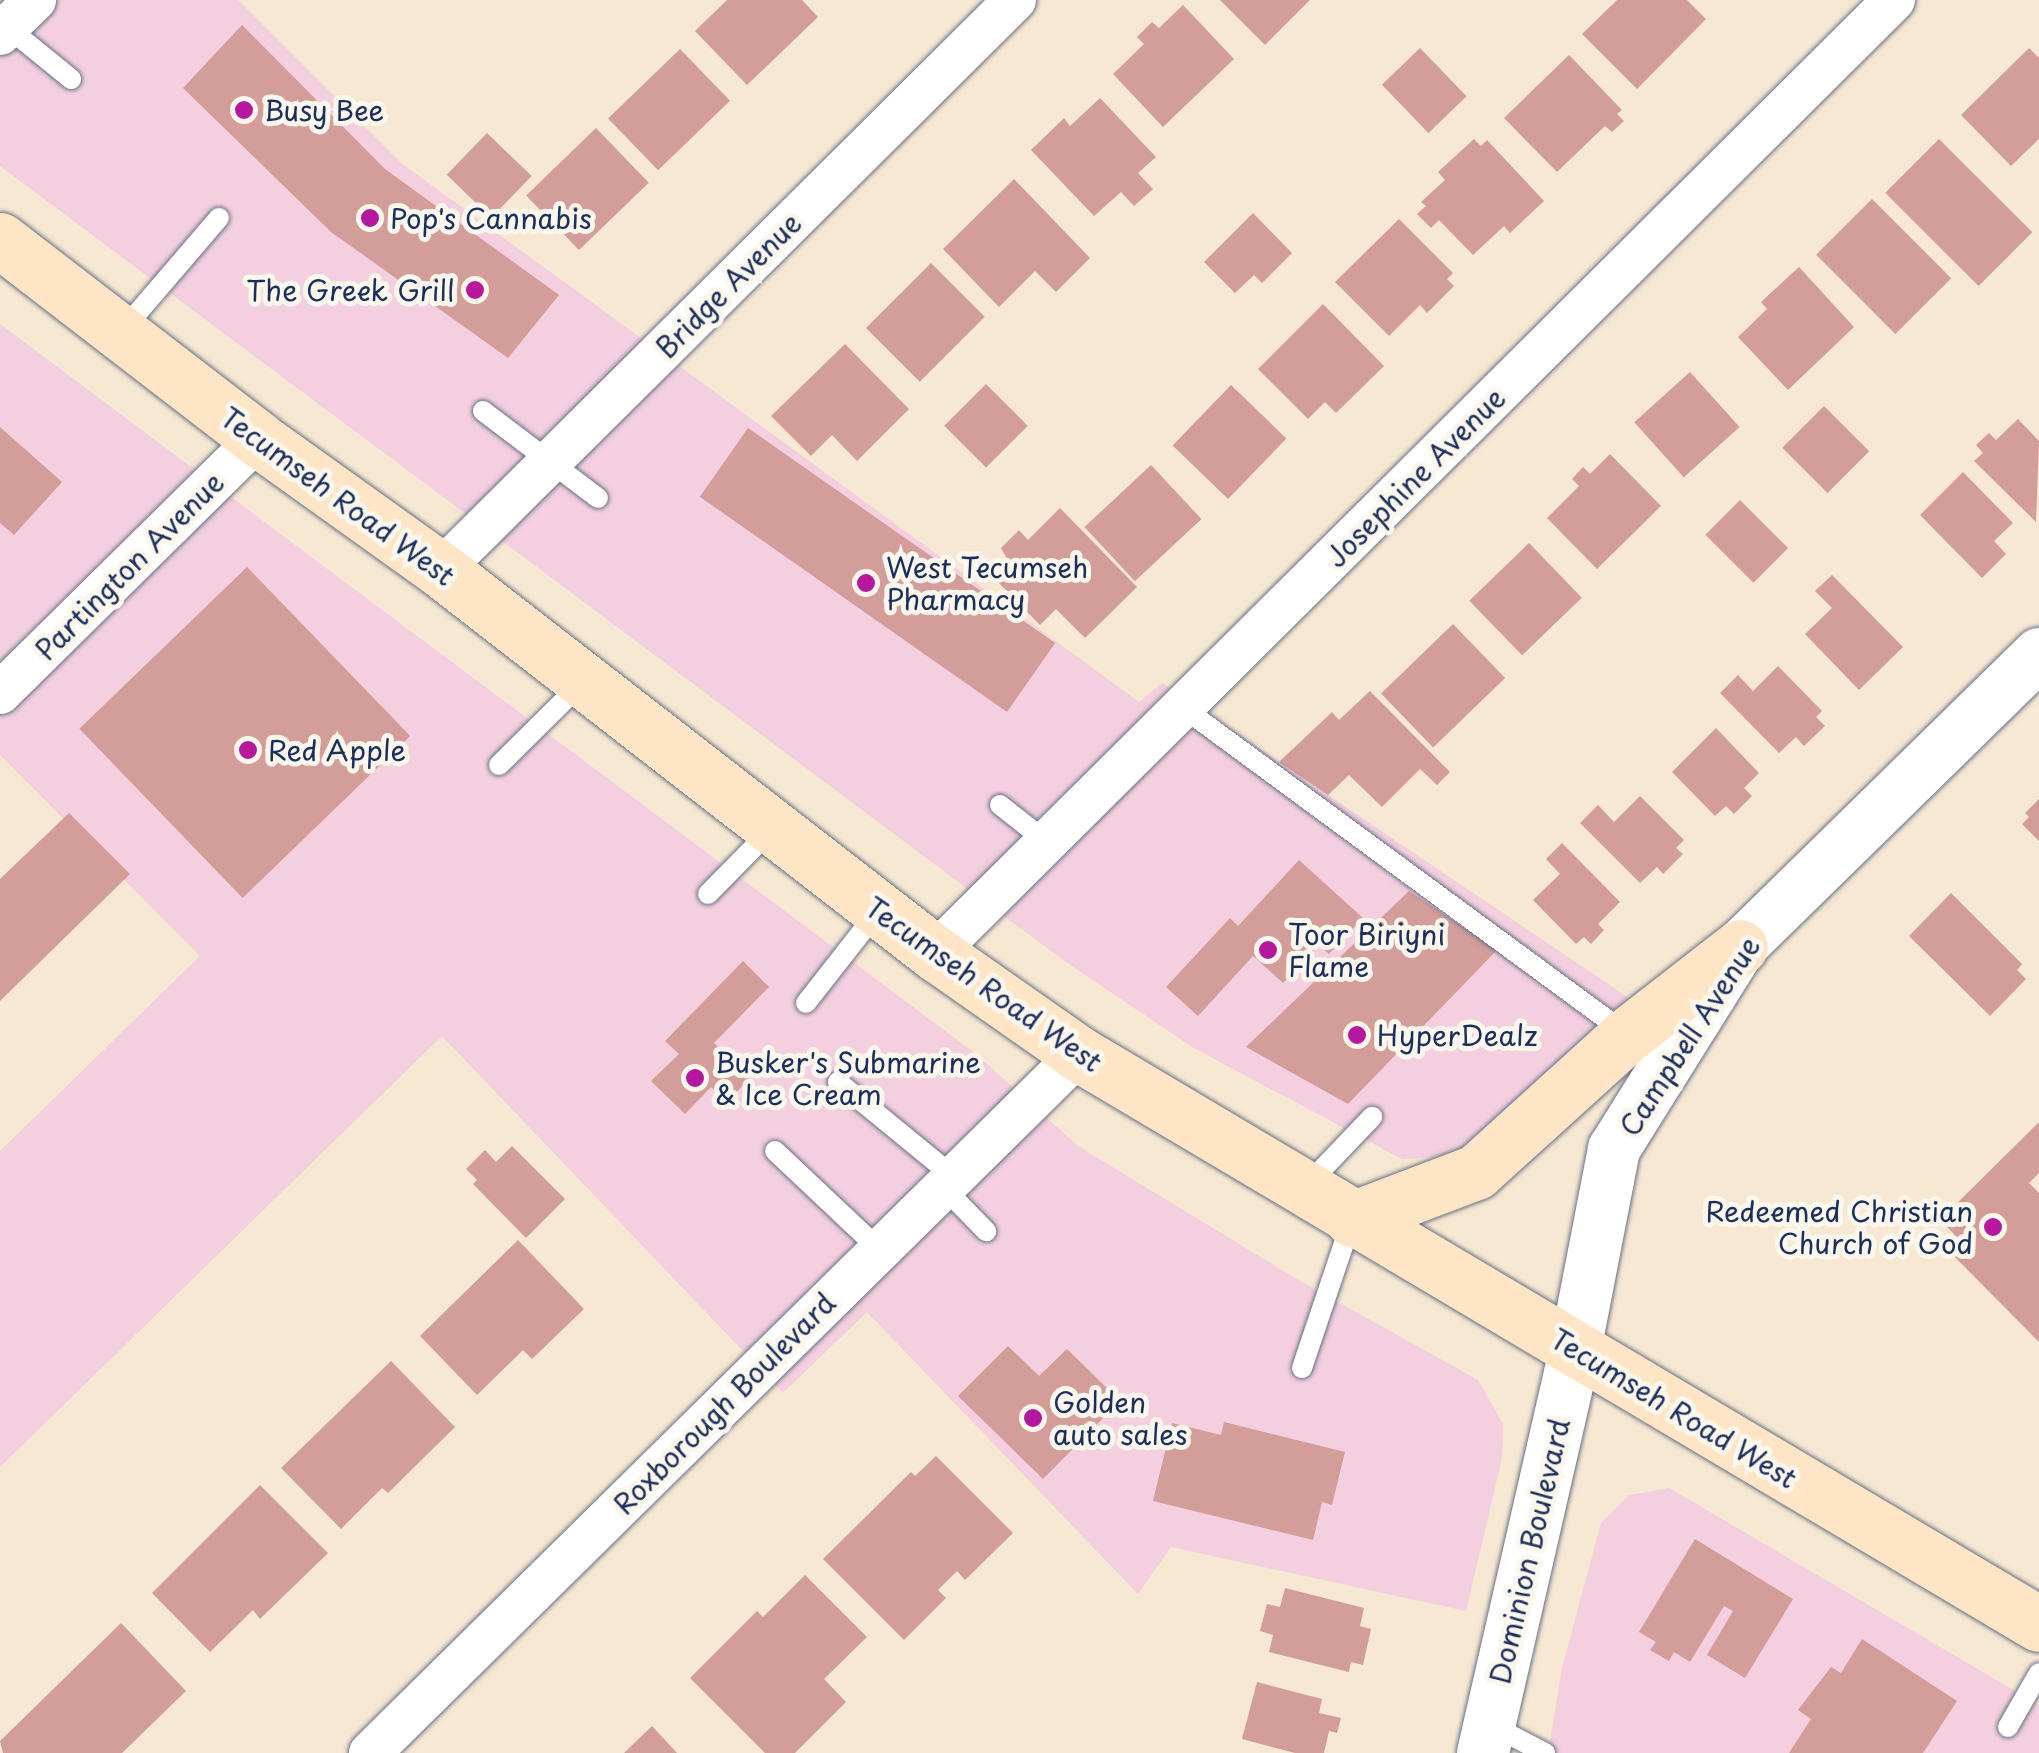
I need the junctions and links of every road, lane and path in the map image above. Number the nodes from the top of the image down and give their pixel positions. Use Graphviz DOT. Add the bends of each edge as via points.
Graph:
graph roads {
  1 [pos="1015,0"];
  2 [pos="1894,0"];
  3 [pos="10,21"];
  4 [pos="70,78"];
  5 [pos="219,218"];
  6 [pos="0,240"];
  7 [pos="120,332"];
  8 [pos="483,411"];
  9 [pos="258,439"];
  10 [pos="550,462"];
  11 [pos="598,498"];
  12 [pos="441,570"];
  13 [pos="2039,654"];
  14 [pos="582,683"];
  15 [pos="2,688"];
  16 [pos="1182,707"];
  17 [pos="498,765"];
  18 [pos="1000,806"];
  19 [pos="772,829"];
  20 [pos="1047,842"];
  21 [pos="708,894"];
  22 [pos="879,910"];
  23 [pos="1740,947"];
  24 [pos="935,953"];
  25 [pos="806,1003"];
  26 [pos="1628,1035"];
  27 [pos="1079,1054"];
  28 [pos="838,1082"];
  29 [pos="1372,1117"];
  30 [pos="774,1151"];
  31 [pos="949,1182"];
  32 [pos="1303,1190"];
  33 [pos="1352,1219"];
  34 [pos="986,1231"];
  35 [pos="880,1250"];
  36 [pos="1575,1350"];
  37 [pos="1302,1368"];
  38 [pos="2039,1624"];
  39 [pos="2039,1673"];
  40 [pos="2008,1727"];
  41 [pos="1486,1739"];
  42 [pos="370,1753"];
  43 [pos="1546,1753"];
  1 -- 10 [label="street, Bridge Avenue"];
  2 -- 16 [label="street, Josephine Avenue"];
  3 -- 4 [label="lane"];
  5 -- 7 [label="lane"];
  6 -- 7 [label="main road, Tecumseh Road West"];
  7 -- 9 [label="main road, Tecumseh Road West"];
  8 -- 10 [label="lane"];
  9 -- 12 [label="main road, Tecumseh Road West"];
  9 -- 15 [label="street, Partington Avenue"];
  10 -- 11 [label="lane"];
  10 -- 12 [label="street, Bridge Avenue"];
  12 -- 14 [label="main road, Tecumseh Road West"];
  13 -- 23 [label="street, Campbell Avenue"];
  14 -- 17 [label="lane"];
  14 -- 19 [label="main road, Tecumseh Road West"];
  16 -- 20 [label="street, Josephine Avenue"];
  16 -- 26 [label="lane"];
  18 -- 20 [label="lane"];
  19 -- 21 [label="lane"];
  19 -- 22 [label="main road, Tecumseh Road West"];
  20 -- 24 [label="street, Josephine Avenue"];
  22 -- 24 [label="main road, Tecumseh Road West"];
  22 -- 25 [label="lane"];
  23 -- 26 [label="main road"];
  23 -- 36 [label="street, Campbell Avenue" via="1614,1149"];
  24 -- 27 [label="main road, Tecumseh Road West"];
  26 -- 33 [label="main road" via="1476,1172"];
  27 -- 31 [label="street, Roxborough Boulevard"];
  27 -- 32 [label="main road, Tecumseh Road West"];
  28 -- 31 [label="lane"];
  29 -- 32 [label="lane"];
  30 -- 35 [label="lane"];
  31 -- 34 [label="lane"];
  31 -- 35 [label="street, Roxborough Boulevard"];
  32 -- 33 [label="main road, Tecumseh Road West"];
  33 -- 36 [label="main road, Tecumseh Road West"];
  33 -- 37 [label="lane"];
  35 -- 42 [label="street, Roxborough Boulevard"];
  36 -- 38 [label="main road, Tecumseh Road West"];
  36 -- 41 [label="street, Dominion Boulevard"];
  39 -- 40 [label="lane"];
  41 -- 43 [label="lane"];
}
